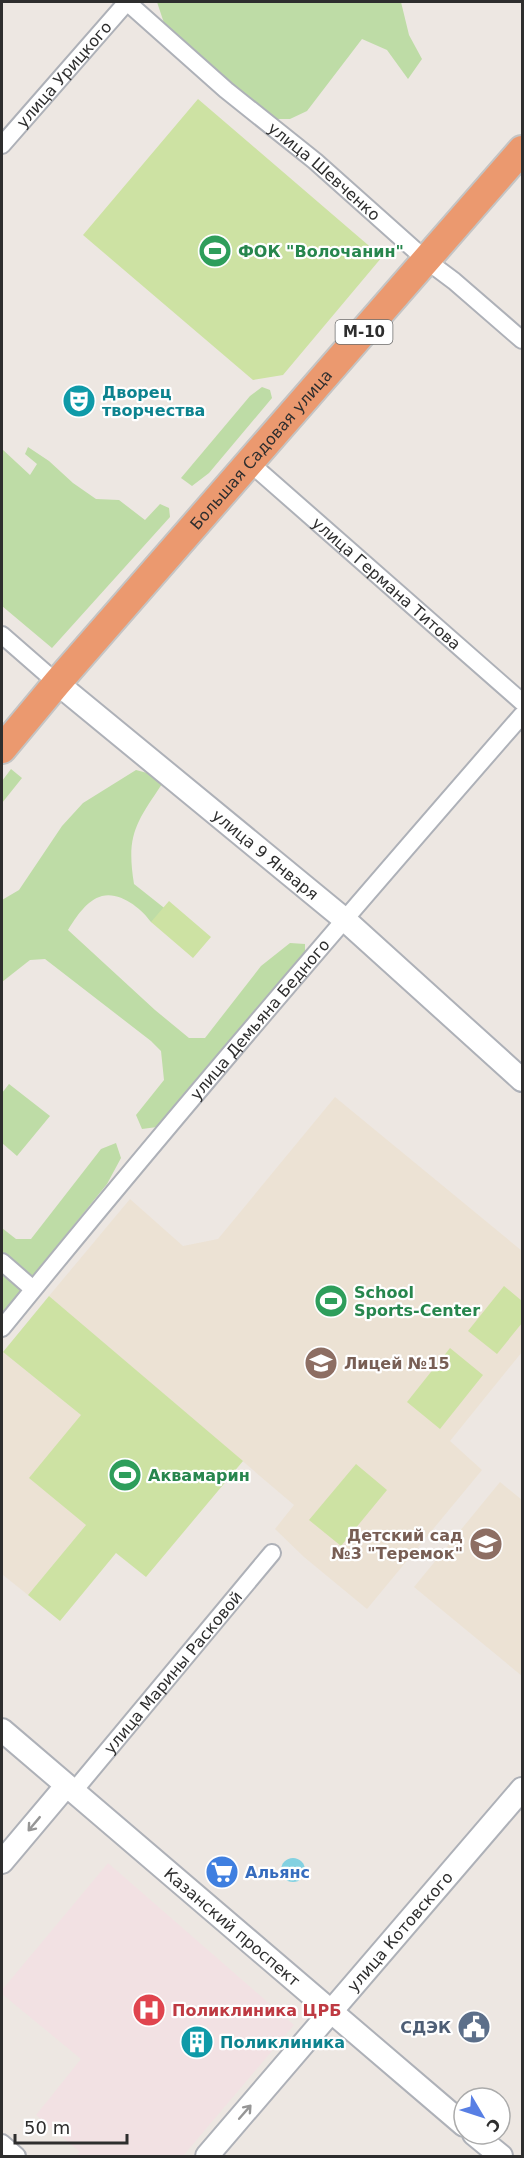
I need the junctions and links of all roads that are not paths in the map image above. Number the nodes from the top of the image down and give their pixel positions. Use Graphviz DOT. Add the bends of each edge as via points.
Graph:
graph roads {
  1 [pos="127,2"];
  2 [pos="2,145"];
  3 [pos="522,150"];
  4 [pos="426,260"];
  5 [pos="522,340"];
  6 [pos="250,463"];
  7 [pos="2,635"];
  8 [pos="57,683"];
  9 [pos="522,702"];
  10 [pos="522,715"];
  11 [pos="2,749"];
  12 [pos="344,919"];
  13 [pos="522,1080"];
  14 [pos="2,1262"];
  15 [pos="33,1288"];
  16 [pos="2,1328"];
  17 [pos="273,1553"];
  18 [pos="2,1730"];
  19 [pos="70,1789"];
  20 [pos="522,1789"];
  21 [pos="2,1862"];
  22 [pos="332,2011"];
  23 [pos="452,2115"];
  24 [pos="2,2143"];
  25 [pos="488,2146"];
  26 [pos="17,2157"];
  27 [pos="207,2157"];
  28 [pos="501,2157"];
  1 -- 2 [label="street, улица Урицкого"];
  1 -- 4 [label="street, улица Шевченко"];
  3 -- 4 [label="highway, Большая Садовая улица / М-10"];
  4 -- 5 [label="street, улица Шевченко"];
  4 -- 6 [label="highway, Большая Садовая улица / М-10"];
  6 -- 8 [label="highway, Большая Садовая улица / М-10"];
  6 -- 9 [label="street, улица Германа Титова"];
  7 -- 8 [label="street, улица 9 Января"];
  8 -- 11 [label="highway, Большая Садовая улица / М-10"];
  8 -- 12 [label="street, улица 9 Января"];
  10 -- 12 [label="street, улица Демьяна Бедного"];
  12 -- 13 [label="street, улица 9 Января"];
  12 -- 15 [label="street, улица Демьяна Бедного"];
  14 -- 15 [label="street"];
  15 -- 16 [label="street, улица Демьяна Бедного"];
  17 -- 19 [label="street, улица Марины Расковой"];
  18 -- 19 [label="street, Казанский проспект"];
  19 -- 21 [label="street, улица Марины Расковой, one-way"];
  19 -- 22 [label="street, Казанский проспект"];
  20 -- 22 [label="street, улица Котовского"];
  22 -- 23 [label="street, Казанский проспект"];
  27 -- 22 [label="street, улица Котовского, one-way"];
  24 -- 26 [label="street"];
  25 -- 28 [label="street"];
}
